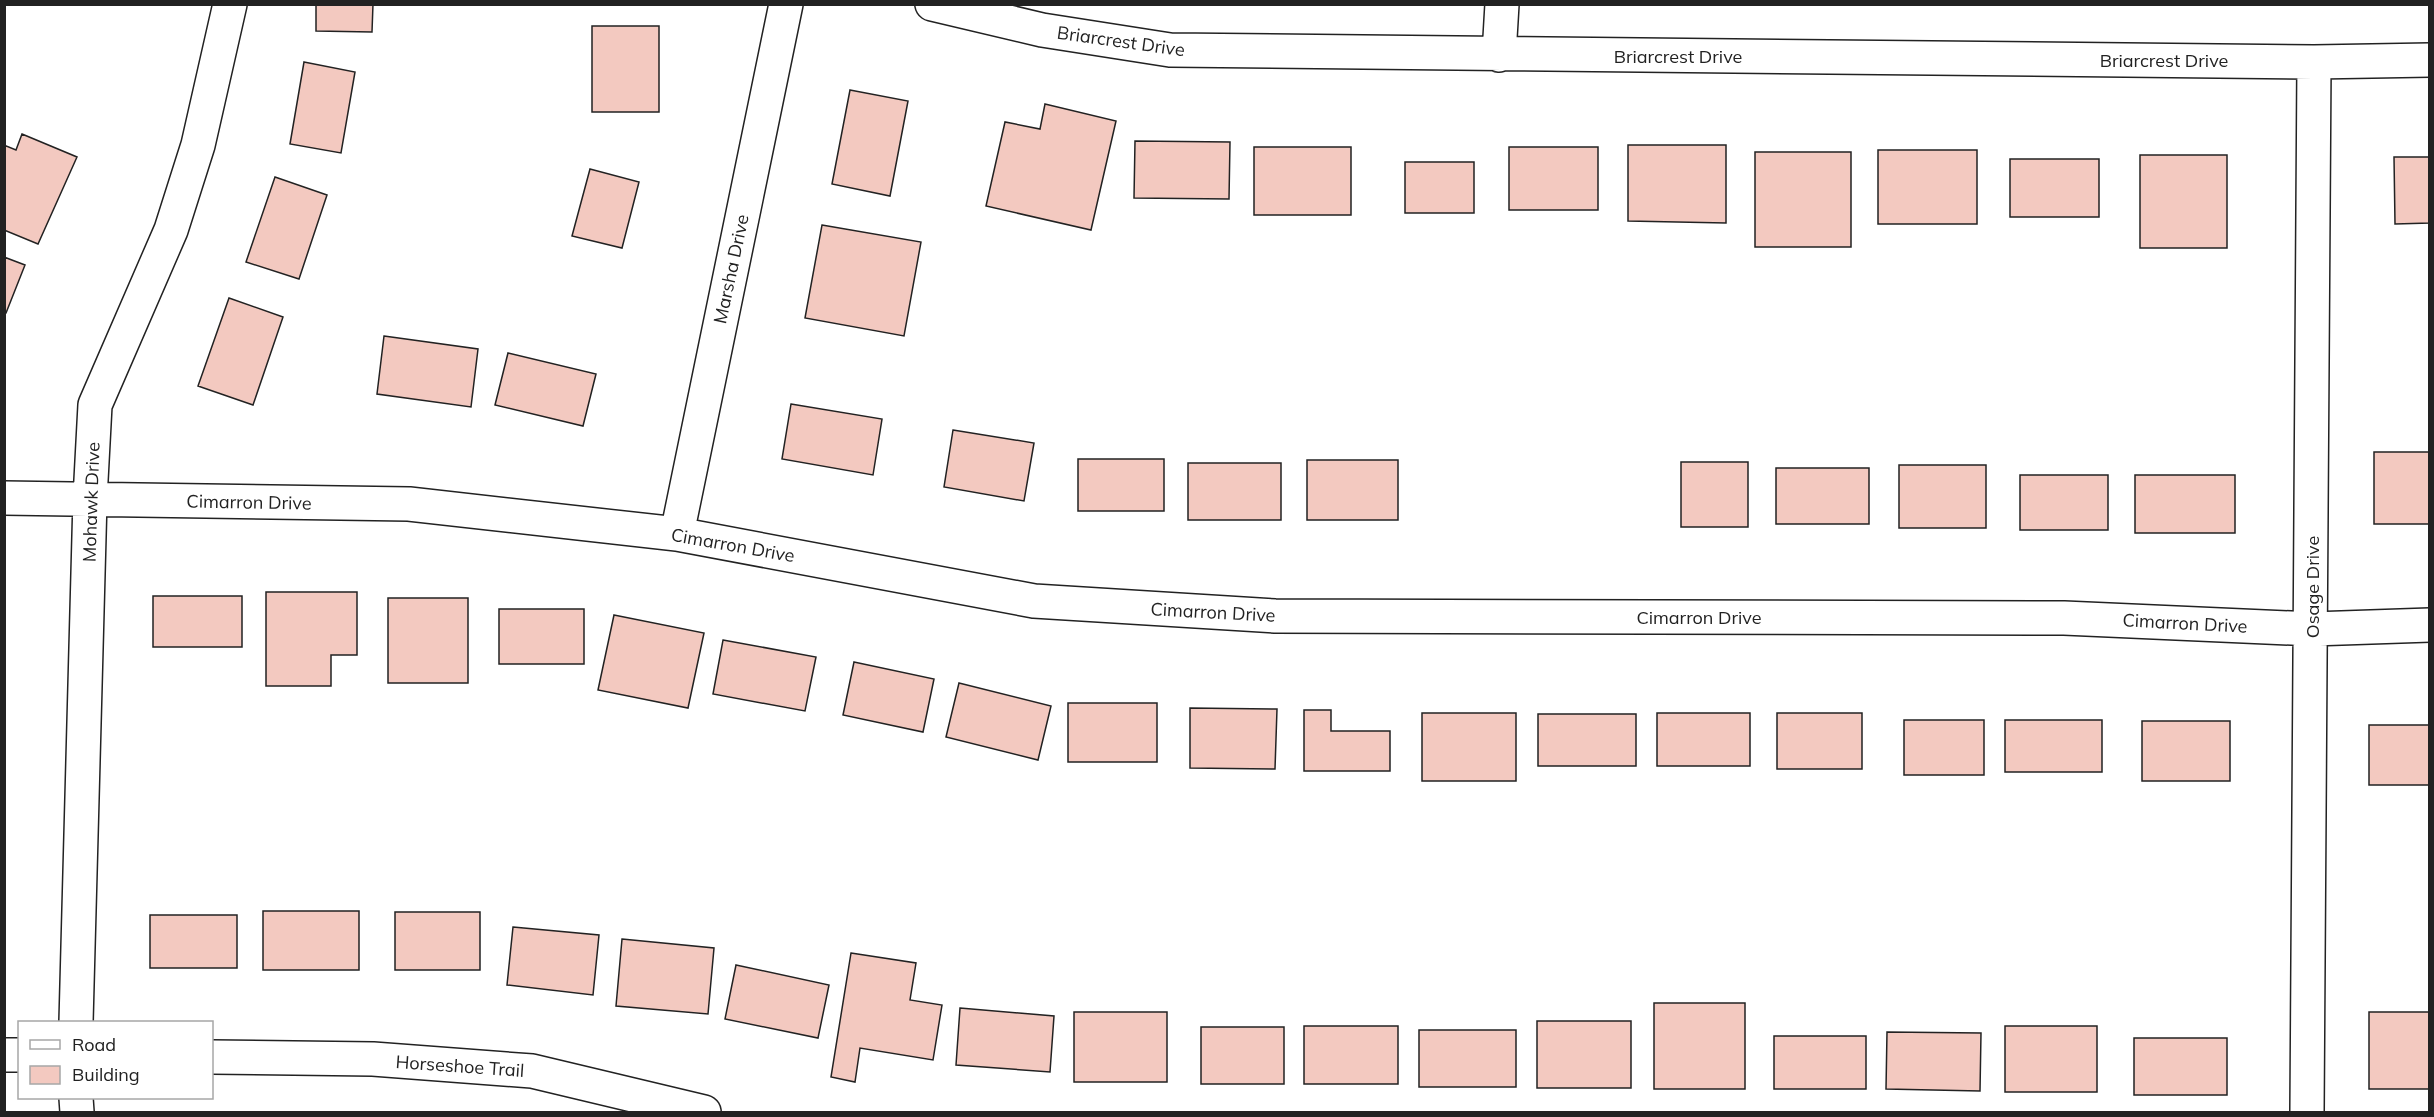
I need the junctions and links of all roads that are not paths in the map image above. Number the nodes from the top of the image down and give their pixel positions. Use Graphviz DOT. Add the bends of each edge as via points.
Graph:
graph roads {
  1 [pos="230,4"];
  2 [pos="786,4"];
  3 [pos="932,4"];
  4 [pos="1502,4"];
  5 [pos="1499,55"];
  6 [pos="2430,60"];
  7 [pos="2314,62"];
  8 [pos="4,498"];
  9 [pos="90,500"];
  10 [pos="677,534"];
  11 [pos="2430,625"];
  12 [pos="2312,629"];
  13 [pos="76,1021"];
  14 [pos="213,1057"];
  15 [pos="704,1113"];
  16 [pos="2307,1113"];
  1 -- 9 [label="street, Mohawk Drive" via="198,145 171,230 95,405"];
  2 -- 10 [label="street, Marsha Drive"];
  3 -- 5 [label="street, Briarcrest Drive" via="1042,30 1170,50"];
  4 -- 5 [label="street"];
  5 -- 7 [label="street, Briarcrest Drive"];
  6 -- 7 [label="street, Briarcrest Drive"];
  7 -- 12 [label="street, Osage Drive"];
  8 -- 9 [label="street, Cimarron Drive"];
  9 -- 10 [label="street, Cimarron Drive" via="409,504"];
  9 -- 13 [label="street, Mohawk Drive"];
  10 -- 12 [label="street, Cimarron Drive" via="1034,601 1275,616 2064,618"];
  11 -- 12 [label="street, Cimarron Drive"];
  12 -- 16 [label="street, Osage Drive"];
  14 -- 15 [label="street, Horseshoe Trail" via="373,1059 532,1071"];
}
